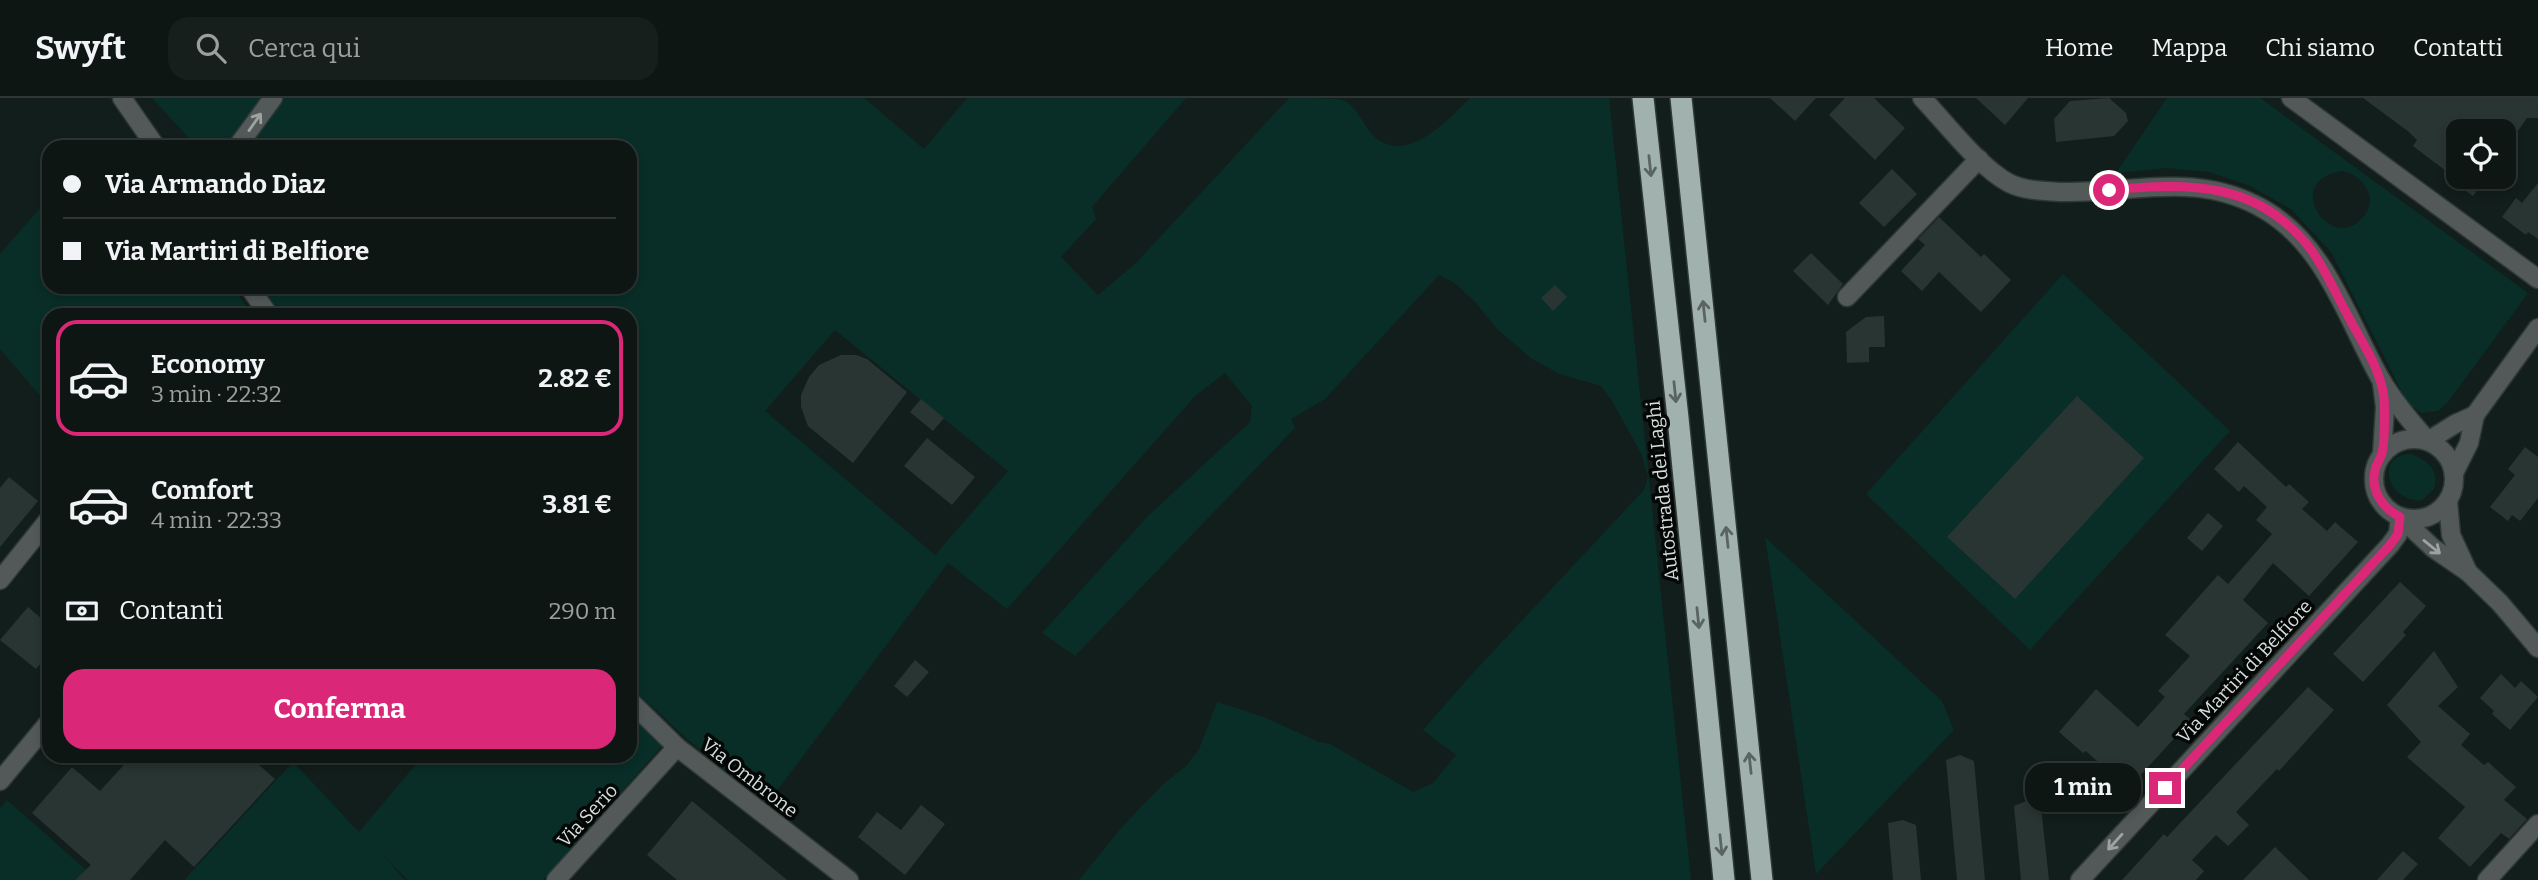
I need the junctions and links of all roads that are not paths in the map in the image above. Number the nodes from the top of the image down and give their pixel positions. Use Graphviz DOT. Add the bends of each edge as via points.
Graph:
graph roads {
  1 [pos="122,98"];
  2 [pos="274,98"];
  3 [pos="1643,98"];
  4 [pos="1681,98"];
  5 [pos="1922,98"];
  6 [pos="2291,98"];
  7 [pos="151,140"];
  8 [pos="242,140"];
  9 [pos="1979,159"];
  10 [pos="2538,279"];
  11 [pos="1847,297"];
  12 [pos="2538,328"];
  13 [pos="2381,380"];
  14 [pos="2475,415"];
  15 [pos="2428,441"];
  16 [pos="2382,455"];
  17 [pos="2454,473"];
  18 [pos="2448,502"];
  19 [pos="2400,517"];
  20 [pos="42,526"];
  21 [pos="6,560"];
  22 [pos="2468,572"];
  23 [pos="0,580"];
  24 [pos="2538,648"];
  25 [pos="637,708"];
  26 [pos="42,730"];
  27 [pos="677,747"];
  28 [pos="0,781"];
  29 [pos="2538,824"];
  30 [pos="556,880"];
  31 [pos="849,880"];
  32 [pos="1724,880"];
  33 [pos="1762,880"];
  34 [pos="2080,880"];
  35 [pos="2487,880"];
  1 -- 7 [label="street"];
  8 -- 2 [label="street, one-way"];
  3 -- 32 [label="highway, Autostrada dei Laghi, one-way"];
  33 -- 4 [label="highway, one-way"];
  5 -- 9 [label="street"];
  6 -- 10 [label="street"];
  9 -- 11 [label="street"];
  9 -- 13 [label="street" via="2005,181 2031,190 2187,186 2230,194 2263,208 2313,252"];
  12 -- 14 [label="street"];
  13 -- 15 [label="street"];
  13 -- 16 [label="street" via="2385,407"];
  14 -- 15 [label="street"];
  14 -- 17 [label="street" via="2469,443"];
  15 -- 16 [label="street" via="2408,439"];
  15 -- 17 [label="street" via="2446,454"];
  16 -- 19 [label="street" via="2374,476 2376,494"];
  17 -- 18 [label="street"];
  18 -- 19 [label="street" via="2427,518"];
  18 -- 22 [label="street" via="2451,535"];
  19 -- 22 [label="street, one-way" via="2432,548"];
  19 -- 34 [label="street, Via Martiri di Belfiore, one-way" via="2398,534 2390,545"];
  20 -- 21 [label="street"];
  21 -- 23 [label="street"];
  22 -- 24 [label="street"];
  25 -- 27 [label="street, Via Ombrone"];
  26 -- 28 [label="street"];
  27 -- 30 [label="street, Via Serio"];
  27 -- 31 [label="street, Via Ombrone"];
  29 -- 35 [label="street"];
}
